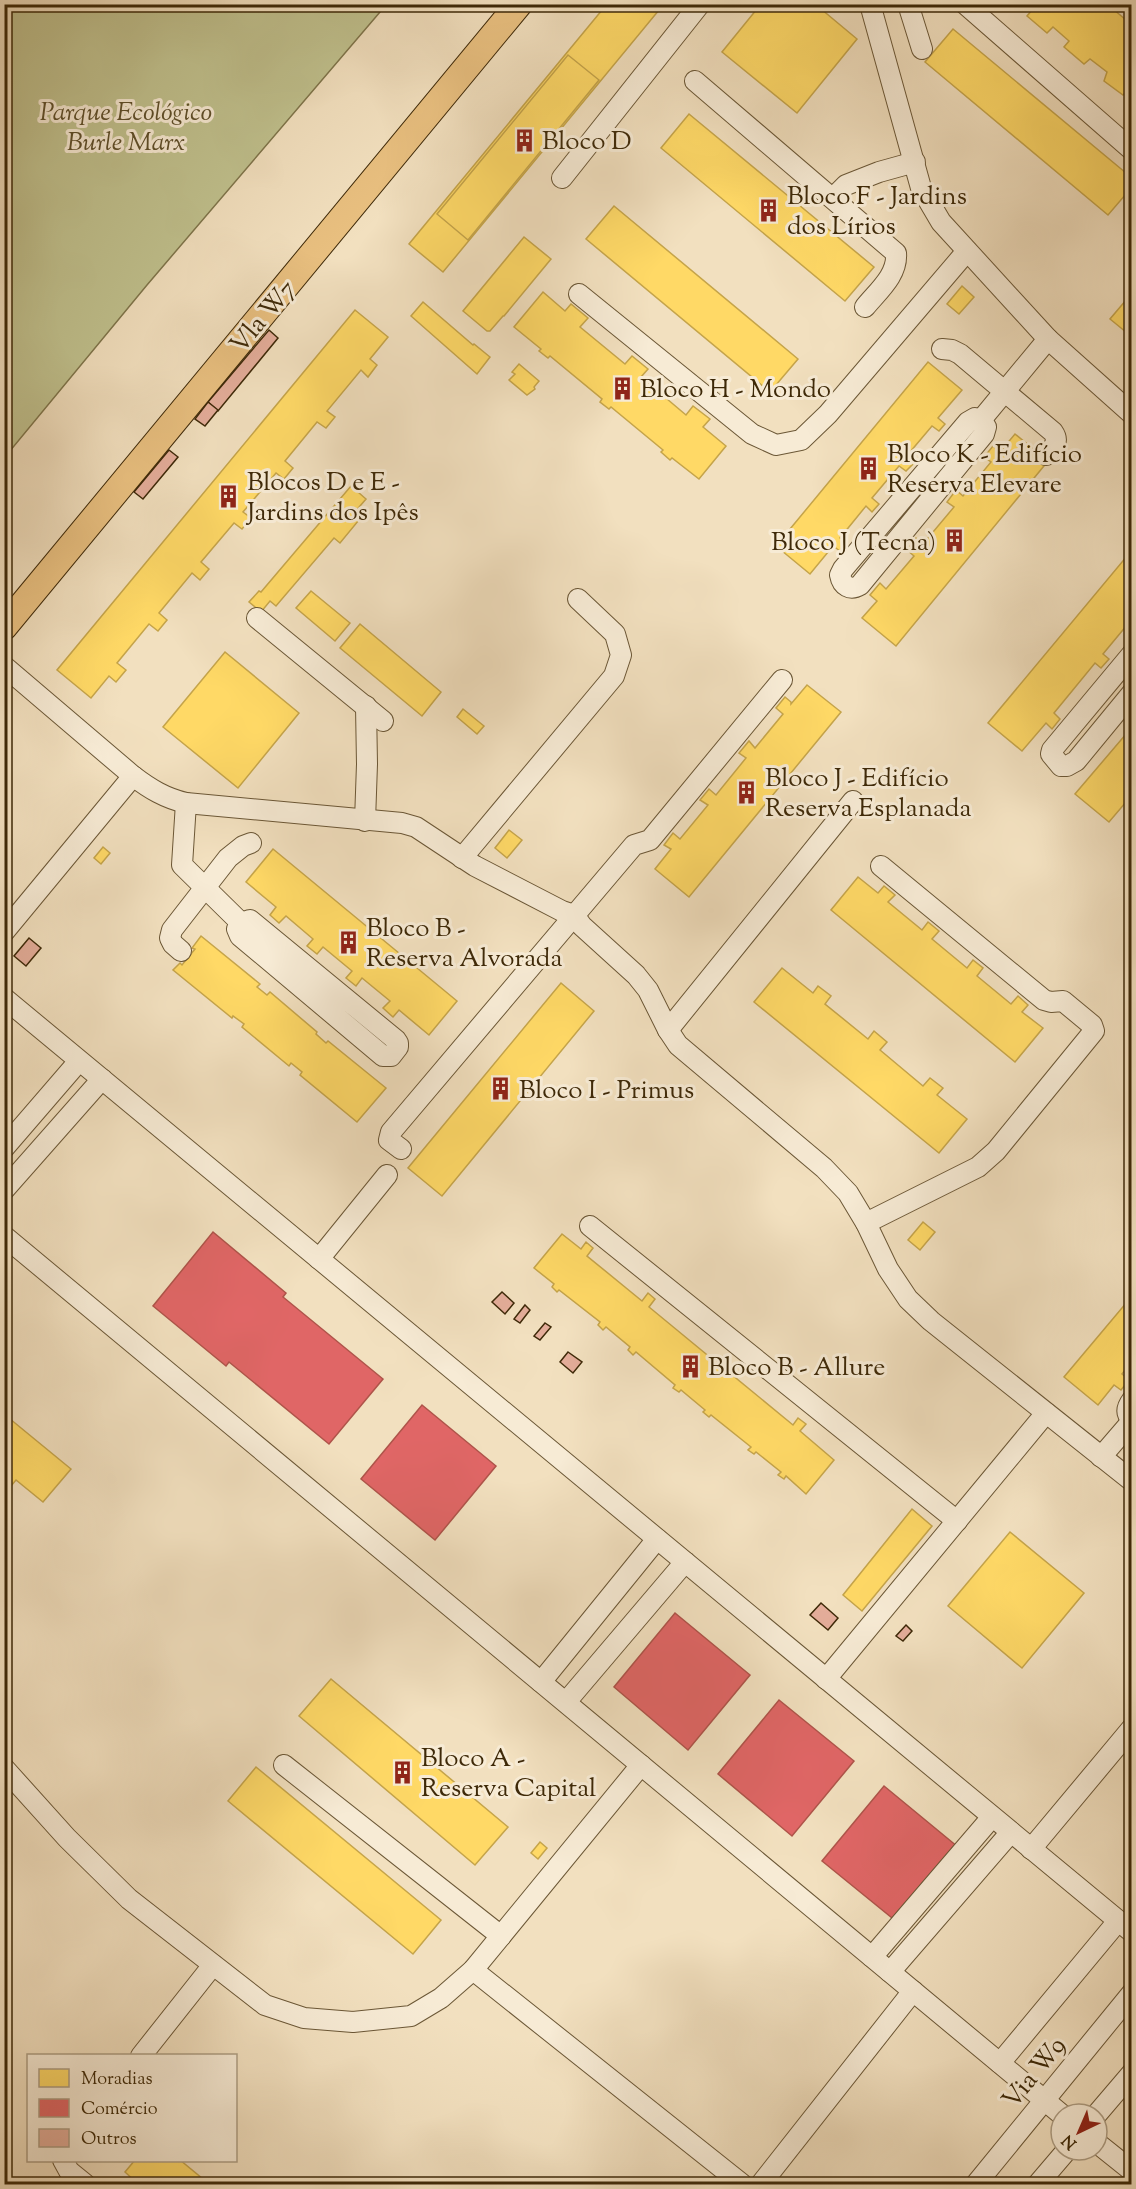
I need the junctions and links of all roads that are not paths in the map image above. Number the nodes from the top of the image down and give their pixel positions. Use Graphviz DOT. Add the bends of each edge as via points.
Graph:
graph roads {
  1 [pos="519,4"];
  2 [pos="700,4"];
  3 [pos="870,4"];
  4 [pos="908,4"];
  5 [pos="965,4"];
  6 [pos="922,49"];
  7 [pos="695,81"];
  8 [pos="1131,150"];
  9 [pos="915,162"];
  10 [pos="562,178"];
  11 [pos="833,198"];
  12 [pos="967,250"];
  13 [pos="579,294"];
  14 [pos="865,307"];
  15 [pos="1048,339"];
  16 [pos="942,349"];
  17 [pos="1004,393"];
  18 [pos="1131,414"];
  19 [pos="981,420"];
  20 [pos="1046,455"];
  21 [pos="579,599"];
  22 [pos="257,618"];
  23 [pos="4,627"];
  24 [pos="1131,654"];
  25 [pos="4,666"];
  26 [pos="782,680"];
  27 [pos="1131,693"];
  28 [pos="366,706"];
  29 [pos="383,721"];
  30 [pos="133,776"];
  31 [pos="854,801"];
  32 [pos="186,803"];
  33 [pos="365,821"];
  34 [pos="251,843"];
  35 [pos="462,858"];
  36 [pos="881,866"];
  37 [pos="205,889"];
  38 [pos="574,915"];
  39 [pos="241,923"];
  40 [pos="4,932"];
  41 [pos="181,951"];
  42 [pos="4,999"];
  43 [pos="668,1030"];
  44 [pos="79,1060"];
  45 [pos="102,1079"];
  46 [pos="4,1148"];
  47 [pos="400,1149"];
  48 [pos="387,1174"];
  49 [pos="4,1190"];
  50 [pos="866,1223"];
  51 [pos="590,1226"];
  52 [pos="4,1236"];
  53 [pos="319,1259"];
  54 [pos="1131,1400"];
  55 [pos="1046,1413"];
  56 [pos="1131,1421"];
  57 [pos="1101,1457"];
  58 [pos="1131,1481"];
  59 [pos="957,1521"];
  60 [pos="657,1539"];
  61 [pos="685,1562"];
  62 [pos="825,1679"];
  63 [pos="541,1682"];
  64 [pos="566,1702"];
  65 [pos="1131,1728"];
  66 [pos="284,1765"];
  67 [pos="641,1765"];
  68 [pos="4,1768"];
  69 [pos="992,1816"];
  70 [pos="1011,1832"];
  71 [pos="1031,1849"];
  72 [pos="1125,1927"];
  73 [pos="501,1936"];
  74 [pos="872,1957"];
  75 [pos="213,1965"];
  76 [pos="473,1970"];
  77 [pos="890,1972"];
  78 [pos="913,1991"];
  79 [pos="1131,1993"];
  80 [pos="142,2054"];
  81 [pos="1000,2063"];
  82 [pos="1131,2073"];
  83 [pos="1044,2100"];
  84 [pos="1107,2102"];
  85 [pos="1049,2104"];
  86 [pos="1109,2153"];
  87 [pos="64,2162"];
  88 [pos="1057,2162"];
  89 [pos="1131,2171"];
  90 [pos="85,2184"];
  91 [pos="742,2184"];
  92 [pos="761,2184"];
  93 [pos="976,2184"];
  94 [pos="1038,2184"];
  1 -- 23 [label="main road, Vla W7"];
  2 -- 10 [label="street"];
  3 -- 9 [label="street"];
  4 -- 6 [label="street"];
  5 -- 8 [label="street"];
  7 -- 11 [label="street"];
  9 -- 11 [label="street" via="846,185"];
  9 -- 12 [label="street" via="921,188 941,222"];
  11 -- 14 [label="street" via="896,253 897,264 890,277"];
  12 -- 13 [label="street" via="828,414 801,440 776,445 752,434"];
  12 -- 15 [label="street"];
  15 -- 17 [label="street"];
  15 -- 18 [label="street"];
  16 -- 17 [label="street" via="960,354"];
  17 -- 19 [label="street"];
  17 -- 20 [label="street" via="1056,436 1054,447"];
  19 -- 19 [label="street" via="968,422 843,569 841,582 846,587 860,585 984,434 986,427"];
  21 -- 35 [label="street" via="615,634 621,655 614,676"];
  22 -- 28 [label="street"];
  24 -- 27 [label="street" via="1052,750 1055,761 1061,766 1076,761"];
  25 -- 30 [label="street"];
  26 -- 38 [label="street" via="650,840 634,845"];
  28 -- 29 [label="street"];
  28 -- 33 [label="street"];
  30 -- 32 [label="street" via="171,800"];
  30 -- 40 [label="street"];
  31 -- 43 [label="street"];
  32 -- 33 [label="street"];
  32 -- 37 [label="street" via="182,865"];
  33 -- 35 [label="street" via="416,827"];
  34 -- 37 [label="street" via="228,858"];
  35 -- 38 [label="street"];
  36 -- 50 [label="street" via="1044,1000 1063,1000 1094,1031 996,1151 978,1167"];
  37 -- 39 [label="street"];
  37 -- 41 [label="street" via="172,930 170,938"];
  38 -- 43 [label="street" via="636,975"];
  38 -- 47 [label="street" via="391,1132 389,1140"];
  39 -- 39 [label="street" via="237,929 240,936 383,1056 391,1056 398,1047 396,1040 255,923"];
  42 -- 44 [label="street"];
  43 -- 50 [label="street" via="678,1046 832,1176 848,1192"];
  44 -- 45 [label="street"];
  44 -- 46 [label="street"];
  45 -- 49 [label="street"];
  45 -- 53 [label="street"];
  48 -- 53 [label="street"];
  50 -- 55 [label="street" via="908,1299"];
  51 -- 59 [label="street"];
  52 -- 63 [label="street"];
  53 -- 60 [label="street"];
  54 -- 56 [label="street" via="1126,1411"];
  55 -- 57 [label="street"];
  55 -- 59 [label="street"];
  56 -- 57 [label="street"];
  57 -- 58 [label="street"];
  59 -- 62 [label="street"];
  60 -- 61 [label="street"];
  60 -- 63 [label="street"];
  61 -- 62 [label="street"];
  61 -- 64 [label="street"];
  62 -- 69 [label="street"];
  63 -- 64 [label="street"];
  64 -- 67 [label="street"];
  65 -- 71 [label="street"];
  66 -- 73 [label="street"];
  67 -- 73 [label="street"];
  67 -- 74 [label="street"];
  68 -- 75 [label="street" via="129,1899"];
  69 -- 70 [label="street"];
  69 -- 74 [label="street"];
  70 -- 71 [label="street"];
  70 -- 77 [label="street"];
  71 -- 72 [label="street"];
  72 -- 81 [label="street"];
  73 -- 76 [label="street"];
  74 -- 77 [label="street"];
  75 -- 76 [label="street" via="265,2006 304,2018 353,2022 411,2016 441,1998"];
  75 -- 80 [label="street"];
  76 -- 91 [label="street"];
  77 -- 78 [label="street"];
  78 -- 81 [label="street"];
  78 -- 92 [label="street"];
  79 -- 83 [label="street, Via W9"];
  81 -- 83 [label="street"];
  82 -- 84 [label="street"];
  83 -- 85 [label="street"];
  83 -- 93 [label="street, Via W9"];
  86 -- 89 [label="street"];
  87 -- 90 [label="street"];
  88 -- 94 [label="street"];
}
